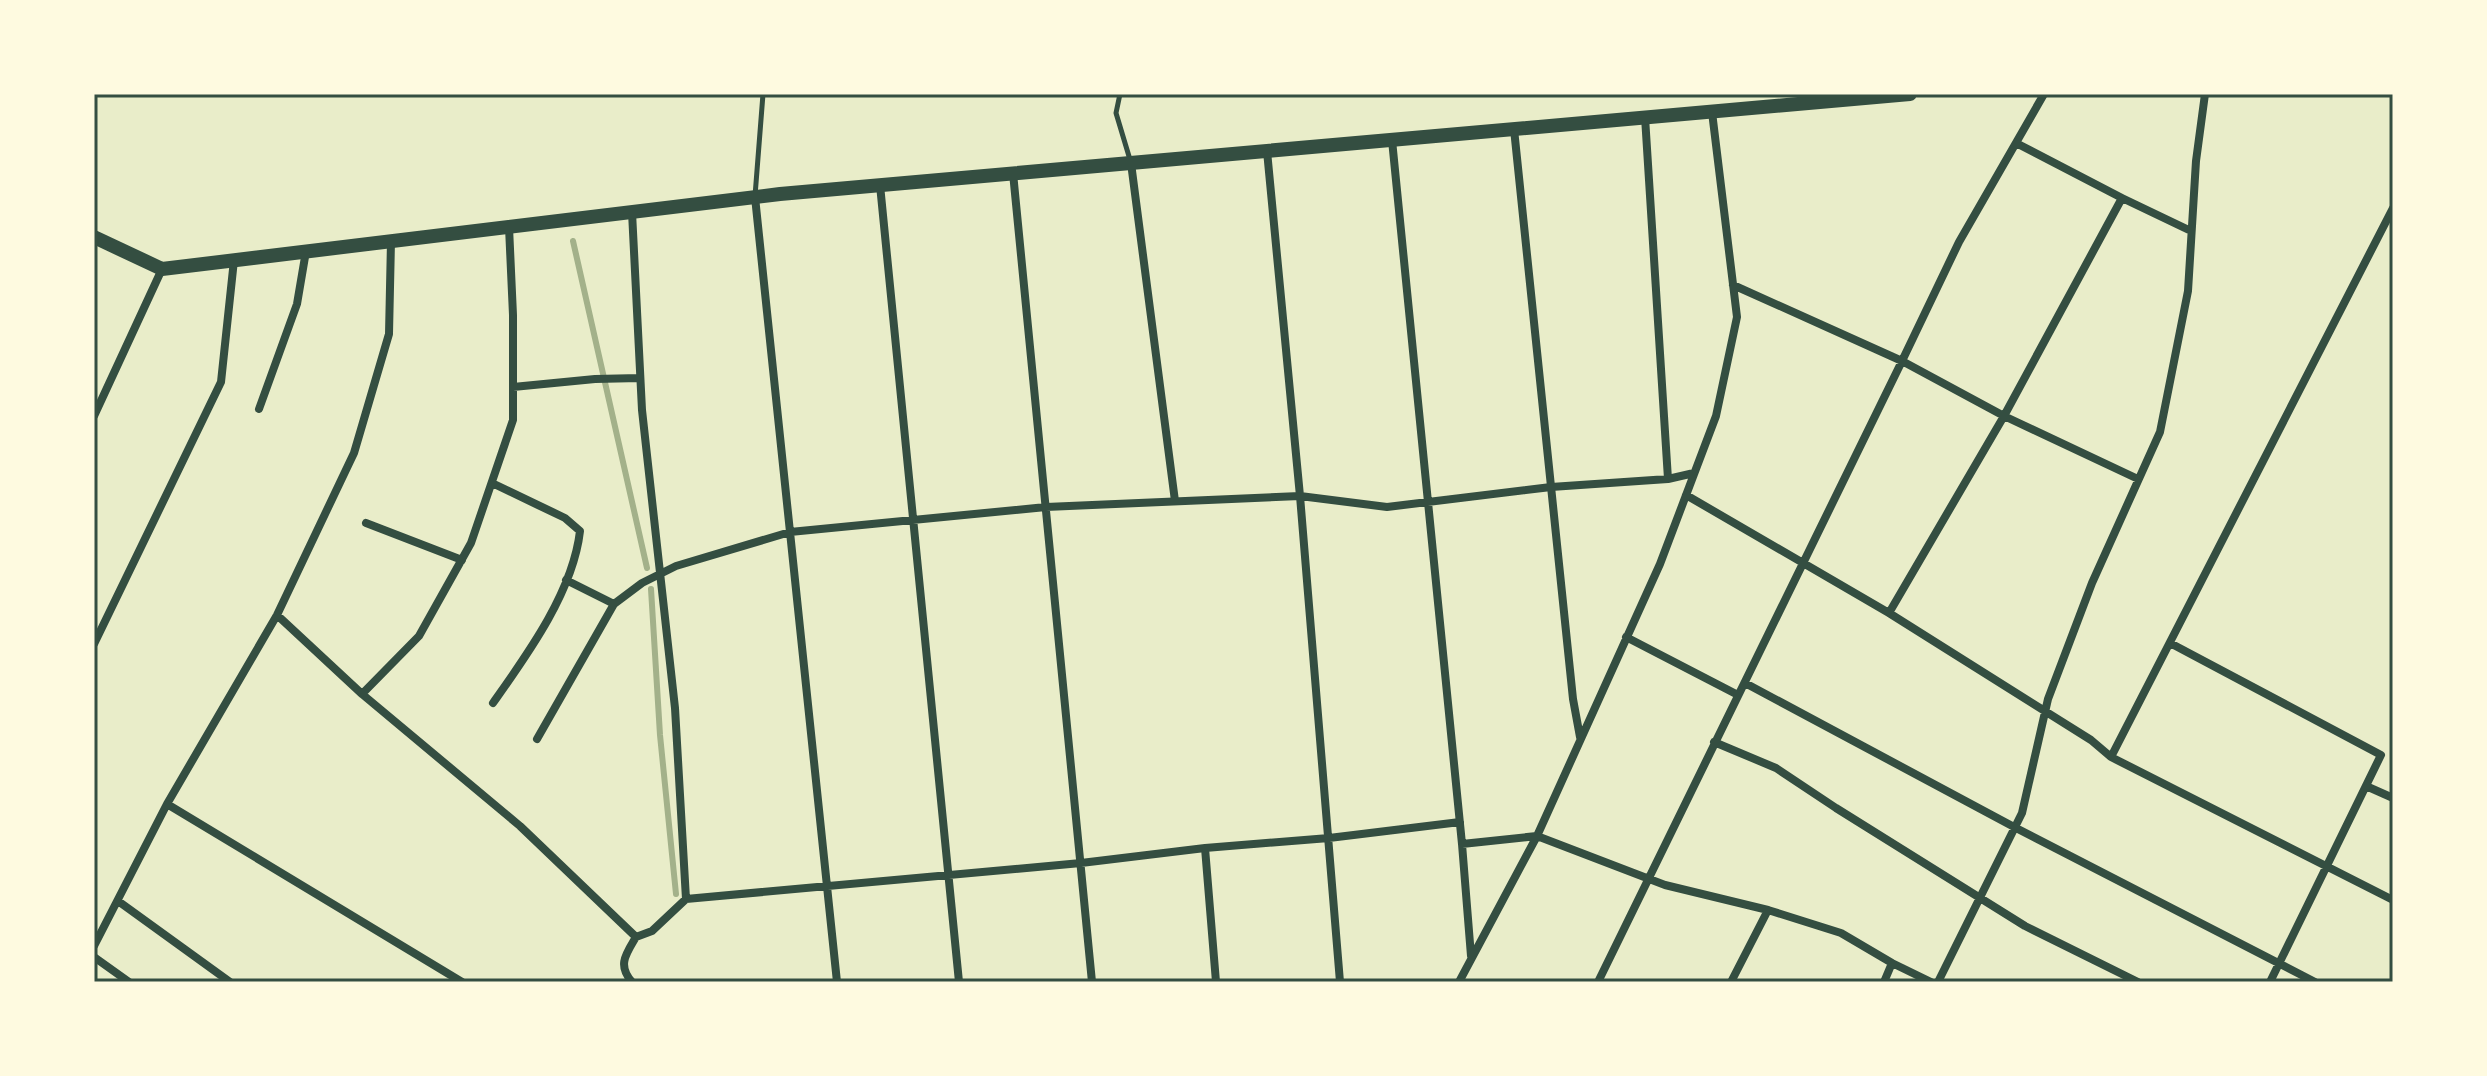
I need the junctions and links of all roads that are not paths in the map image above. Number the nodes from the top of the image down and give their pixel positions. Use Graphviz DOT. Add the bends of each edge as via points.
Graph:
graph roads {
  1 [pos="763,94"];
  2 [pos="1120,94"];
  3 [pos="1910,94"];
  4 [pos="2044,94"];
  5 [pos="2205,94"];
  6 [pos="1712,112"];
  7 [pos="1645,117"];
  8 [pos="1514,129"];
  9 [pos="1392,140"];
  10 [pos="2016,143"];
  11 [pos="1267,151"];
  12 [pos="1131,163"];
  13 [pos="1013,173"];
  14 [pos="880,185"];
  15 [pos="755,197"];
  16 [pos="2122,198"];
  17 [pos="2393,208"];
  18 [pos="632,212"];
  19 [pos="509,227"];
  20 [pos="2191,231"];
  21 [pos="94,237"];
  22 [pos="391,241"];
  23 [pos="306,251"];
  24 [pos="234,260"];
  25 [pos="162,269"];
  26 [pos="1733,285"];
  27 [pos="1902,361"];
  28 [pos="640,378"];
  29 [pos="513,387"];
  30 [pos="259,409"];
  31 [pos="94,416"];
  32 [pos="2004,416"];
  33 [pos="1694,473"];
  34 [pos="1668,479"];
  35 [pos="2138,479"];
  36 [pos="492,483"];
  37 [pos="1551,487"];
  38 [pos="1686,495"];
  39 [pos="1300,496"];
  40 [pos="1175,501"];
  41 [pos="1428,503"];
  42 [pos="1046,507"];
  43 [pos="913,521"];
  44 [pos="366,523"];
  45 [pos="790,532"];
  46 [pos="462,560"];
  47 [pos="1803,562"];
  48 [pos="661,572"];
  49 [pos="566,580"];
  50 [pos="614,604"];
  51 [pos="1889,613"];
  52 [pos="277,615"];
  53 [pos="1626,637"];
  54 [pos="2170,643"];
  55 [pos="94,644"];
  56 [pos="1745,683"];
  57 [pos="362,694"];
  58 [pos="1738,695"];
  59 [pos="493,703"];
  60 [pos="2045,712"];
  61 [pos="1580,738"];
  62 [pos="537,739"];
  63 [pos="1714,742"];
  64 [pos="2111,757"];
  65 [pos="2366,786"];
  66 [pos="2393,798"];
  67 [pos="167,804"];
  68 [pos="1460,822"];
  69 [pos="2016,828"];
  70 [pos="1537,836"];
  71 [pos="1329,838"];
  72 [pos="1462,844"];
  73 [pos="1205,848"];
  74 [pos="1081,863"];
  75 [pos="2326,867"];
  76 [pos="947,876"];
  77 [pos="1648,878"];
  78 [pos="828,887"];
  79 [pos="1980,898"];
  80 [pos="686,899"];
  81 [pos="2393,900"];
  82 [pos="118,901"];
  83 [pos="1768,910"];
  84 [pos="636,937"];
  85 [pos="94,946"];
  86 [pos="94,957"];
  87 [pos="1472,959"];
  88 [pos="1892,963"];
  89 [pos="2278,965"];
  90 [pos="129,982"];
  91 [pos="230,982"];
  92 [pos="462,982"];
  93 [pos="632,982"];
  94 [pos="837,982"];
  95 [pos="959,982"];
  96 [pos="1092,982"];
  97 [pos="1216,982"];
  98 [pos="1340,982"];
  99 [pos="1459,982"];
  100 [pos="1598,982"];
  101 [pos="1731,982"];
  102 [pos="1884,982"];
  103 [pos="1931,982"];
  104 [pos="1938,982"];
  105 [pos="2138,982"];
  106 [pos="2270,982"];
  107 [pos="2315,982"];
  1 -- 15 [label="lane"];
  2 -- 12 [label="lane" via="1116,113"];
  3 -- 6 [label="main road"];
  4 -- 10 [label="street"];
  5 -- 20 [label="street"];
  6 -- 7 [label="main road"];
  6 -- 26 [label="street"];
  7 -- 8 [label="main road"];
  7 -- 34 [label="street"];
  8 -- 9 [label="main road"];
  8 -- 37 [label="street"];
  9 -- 11 [label="main road"];
  9 -- 41 [label="street"];
  10 -- 16 [label="street"];
  10 -- 27 [label="street" via="1959,242"];
  11 -- 12 [label="main road"];
  11 -- 39 [label="street"];
  12 -- 13 [label="main road"];
  12 -- 40 [label="street"];
  13 -- 14 [label="main road"];
  13 -- 42 [label="street"];
  14 -- 15 [label="main road"];
  14 -- 43 [label="street"];
  15 -- 18 [label="main road"];
  15 -- 45 [label="street"];
  16 -- 20 [label="street"];
  16 -- 32 [label="street"];
  17 -- 54 [label="street"];
  18 -- 19 [label="main road"];
  18 -- 28 [label="street"];
  19 -- 22 [label="main road"];
  19 -- 29 [label="street"];
  20 -- 35 [label="street" via="2188,291 2160,432"];
  21 -- 25 [label="main road"];
  22 -- 23 [label="main road"];
  22 -- 52 [label="street" via="389,334 354,453"];
  23 -- 24 [label="main road"];
  23 -- 30 [label="street" via="297,304"];
  24 -- 25 [label="main road"];
  24 -- 55 [label="street" via="221,382"];
  25 -- 31 [label="street"];
  26 -- 27 [label="street"];
  26 -- 33 [label="street" via="1737,317 1716,416"];
  27 -- 32 [label="street"];
  27 -- 47 [label="street"];
  28 -- 29 [label="street"];
  28 -- 48 [label="street"];
  29 -- 36 [label="street" via="513,420"];
  32 -- 35 [label="street"];
  32 -- 51 [label="street"];
  33 -- 34 [label="street"];
  33 -- 38 [label="street"];
  34 -- 37 [label="street"];
  35 -- 60 [label="street" via="2092,583"];
  36 -- 46 [label="street"];
  36 -- 49 [label="street" via="576,525 578,543"];
  37 -- 41 [label="street"];
  37 -- 61 [label="street"];
  38 -- 47 [label="street"];
  38 -- 53 [label="street"];
  39 -- 40 [label="street"];
  39 -- 41 [label="street" via="1387,507"];
  39 -- 71 [label="street"];
  40 -- 42 [label="street"];
  41 -- 68 [label="street"];
  42 -- 43 [label="street"];
  42 -- 74 [label="street"];
  43 -- 45 [label="street"];
  43 -- 76 [label="street"];
  44 -- 46 [label="street"];
  45 -- 48 [label="street"];
  45 -- 78 [label="street"];
  46 -- 57 [label="street" via="419,636"];
  47 -- 51 [label="street"];
  47 -- 56 [label="street"];
  48 -- 50 [label="street"];
  48 -- 80 [label="street"];
  49 -- 50 [label="street"];
  49 -- 59 [label="street" via="533,647"];
  50 -- 62 [label="street"];
  51 -- 60 [label="street"];
  52 -- 57 [label="street"];
  52 -- 67 [label="street"];
  53 -- 58 [label="street"];
  53 -- 61 [label="street"];
  54 -- 64 [label="street"];
  54 -- 65 [label="street" via="2381,755"];
  56 -- 58 [label="street"];
  56 -- 69 [label="street"];
  57 -- 84 [label="street" via="520,826"];
  58 -- 63 [label="street"];
  60 -- 64 [label="street"];
  60 -- 69 [label="street"];
  61 -- 70 [label="street"];
  63 -- 77 [label="street"];
  63 -- 79 [label="street" via="1776,768"];
  64 -- 75 [label="street"];
  65 -- 66 [label="street"];
  65 -- 75 [label="street"];
  67 -- 82 [label="street"];
  67 -- 92 [label="street"];
  68 -- 71 [label="street"];
  68 -- 72 [label="street"];
  69 -- 79 [label="street"];
  69 -- 89 [label="street"];
  70 -- 72 [label="street"];
  70 -- 77 [label="street"];
  70 -- 87 [label="street"];
  71 -- 73 [label="street"];
  71 -- 98 [label="street"];
  72 -- 87 [label="street"];
  73 -- 74 [label="street"];
  73 -- 97 [label="street"];
  74 -- 76 [label="street"];
  74 -- 96 [label="street"];
  75 -- 81 [label="street"];
  75 -- 89 [label="street"];
  76 -- 78 [label="street"];
  76 -- 95 [label="street"];
  77 -- 83 [label="street"];
  77 -- 100 [label="street"];
  78 -- 80 [label="street"];
  78 -- 94 [label="street"];
  79 -- 104 [label="street"];
  79 -- 105 [label="street"];
  80 -- 84 [label="street" via="652,931"];
  82 -- 85 [label="street"];
  82 -- 91 [label="street"];
  83 -- 88 [label="street" via="1841,933"];
  83 -- 101 [label="street"];
  84 -- 93 [label="street" via="623,964"];
  86 -- 90 [label="street"];
  87 -- 99 [label="street"];
  88 -- 102 [label="street"];
  88 -- 103 [label="street"];
  89 -- 106 [label="street"];
  89 -- 107 [label="street"];
}
